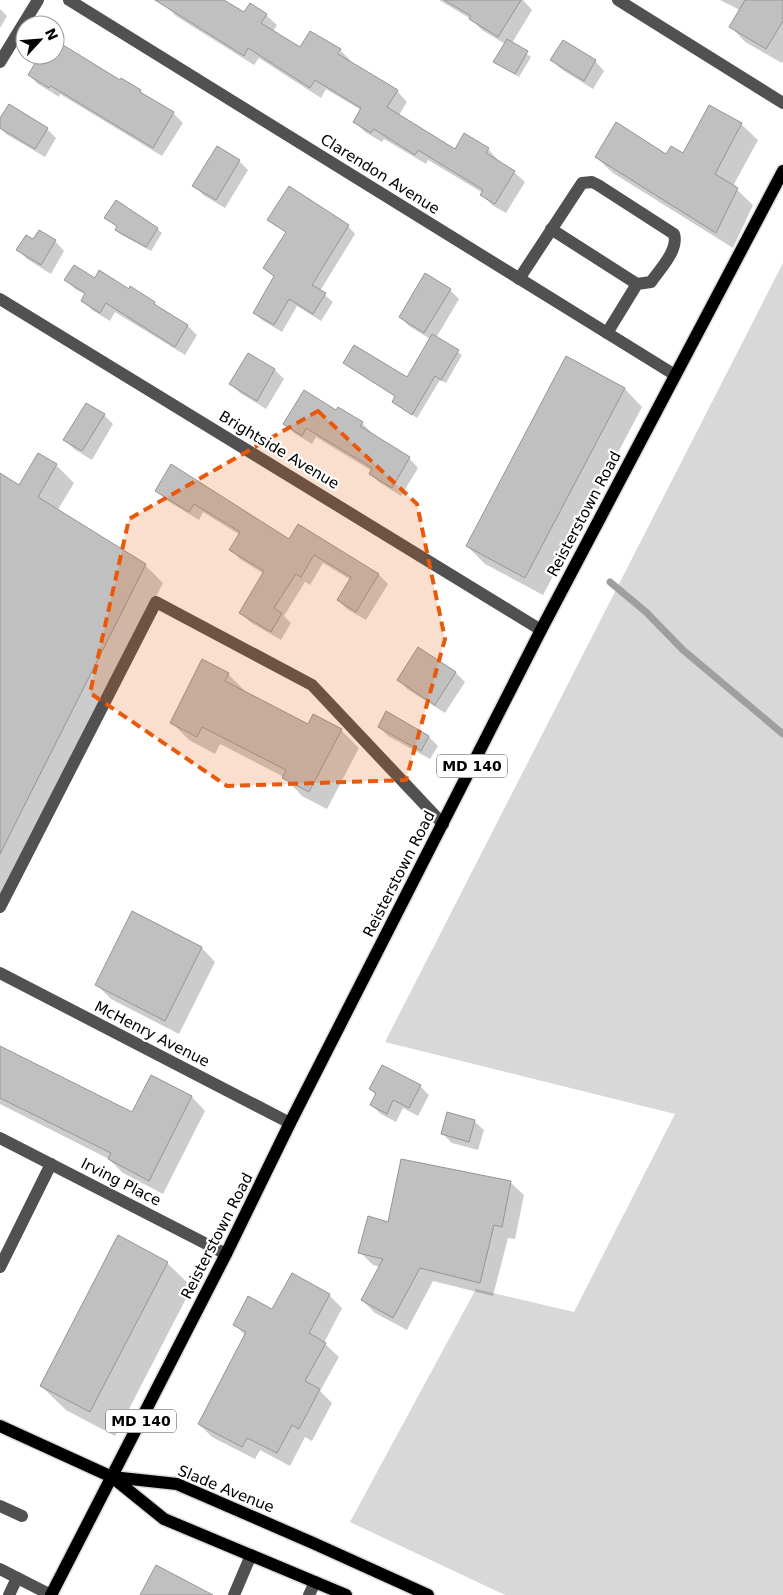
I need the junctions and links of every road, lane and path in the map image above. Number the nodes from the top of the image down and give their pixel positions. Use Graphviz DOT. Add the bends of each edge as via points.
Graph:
graph roads {
  1 [pos="38,0"];
  2 [pos="69,0"];
  3 [pos="618,0"];
  4 [pos="0,62"];
  5 [pos="783,103"];
  6 [pos="783,171"];
  7 [pos="551,229"];
  8 [pos="519,279"];
  9 [pos="637,284"];
  10 [pos="0,299"];
  11 [pos="607,333"];
  12 [pos="675,375"];
  13 [pos="542,630"];
  14 [pos="442,824"];
  15 [pos="0,907"];
  16 [pos="0,973"];
  17 [pos="290,1124"];
  18 [pos="0,1138"];
  19 [pos="51,1164"];
  20 [pos="226,1254"];
  21 [pos="0,1267"];
  22 [pos="0,1426"];
  23 [pos="112,1477"];
  24 [pos="0,1506"];
  25 [pos="22,1516"];
  26 [pos="251,1556"];
  27 [pos="0,1569"];
  28 [pos="17,1578"];
  29 [pos="315,1582"];
  30 [pos="9,1595"];
  31 [pos="51,1595"];
  32 [pos="234,1595"];
  33 [pos="309,1595"];
  34 [pos="346,1595"];
  35 [pos="428,1595"];
  1 -- 4 [label="street"];
  2 -- 8 [label="street, Clarendon Avenue"];
  3 -- 5 [label="street"];
  6 -- 12 [label="main road, Reisterstown Road / MD 140"];
  7 -- 8 [label="street"];
  7 -- 9 [label="street"];
  7 -- 9 [label="street" via="582,183 592,182 674,234 673,250 651,282"];
  8 -- 11 [label="street, Clarendon Avenue"];
  9 -- 11 [label="street"];
  10 -- 13 [label="street, Brightside Avenue"];
  11 -- 12 [label="street, Clarendon Avenue"];
  12 -- 13 [label="main road, Reisterstown Road / MD 140"];
  13 -- 14 [label="main road, Reisterstown Road / MD 140"];
  14 -- 15 [label="street" via="312,685 156,602"];
  14 -- 17 [label="main road, Reisterstown Road / MD 140"];
  16 -- 17 [label="street, McHenry Avenue"];
  17 -- 20 [label="main road, Reisterstown Road / MD 140"];
  18 -- 19 [label="street, Irving Place"];
  19 -- 20 [label="street, Irving Place"];
  19 -- 21 [label="street"];
  20 -- 23 [label="main road, Reisterstown Road / MD 140"];
  22 -- 23 [label="main road"];
  23 -- 26 [label="main road" via="164,1519"];
  23 -- 31 [label="main road, Reisterstown Road / MD 140"];
  23 -- 35 [label="main road, Slade Avenue" via="177,1484"];
  24 -- 25 [label="street"];
  26 -- 29 [label="main road"];
  26 -- 32 [label="street"];
  27 -- 28 [label="street"];
  28 -- 30 [label="street"];
  28 -- 31 [label="street"];
  29 -- 33 [label="street"];
  29 -- 34 [label="main road"];
}
